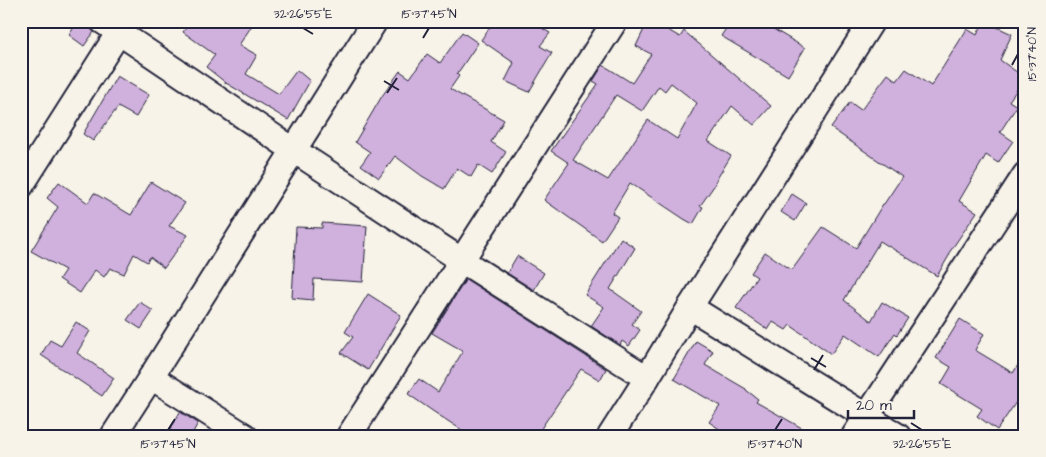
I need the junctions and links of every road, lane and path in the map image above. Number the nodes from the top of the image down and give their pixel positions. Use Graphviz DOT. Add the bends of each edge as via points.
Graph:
graph roads {
  1 [pos="376,21"];
  2 [pos="615,21"];
  3 [pos="872,21"];
  4 [pos="115,25"];
  5 [pos="294,151"];
  6 [pos="1025,175"];
  7 [pos="21,186"];
  8 [pos="461,260"];
  9 [pos="690,306"];
  10 [pos="152,377"];
  11 [pos="647,378"];
  12 [pos="866,415"];
  13 [pos="113,436"];
  14 [pos="245,436"];
  15 [pos="349,436"];
  16 [pos="610,436"];
  17 [pos="854,436"];
  18 [pos="898,436"];
  1 -- 5 [label="street"];
  2 -- 8 [label="street"];
  3 -- 9 [label="street"];
  4 -- 5 [label="street"];
  4 -- 7 [label="street"];
  5 -- 8 [label="street"];
  5 -- 10 [label="street"];
  6 -- 12 [label="street"];
  8 -- 11 [label="street"];
  8 -- 15 [label="street"];
  9 -- 11 [label="street"];
  9 -- 12 [label="street"];
  10 -- 13 [label="street"];
  10 -- 14 [label="street"];
  11 -- 16 [label="street"];
  12 -- 17 [label="street"];
  12 -- 18 [label="street"];
}
